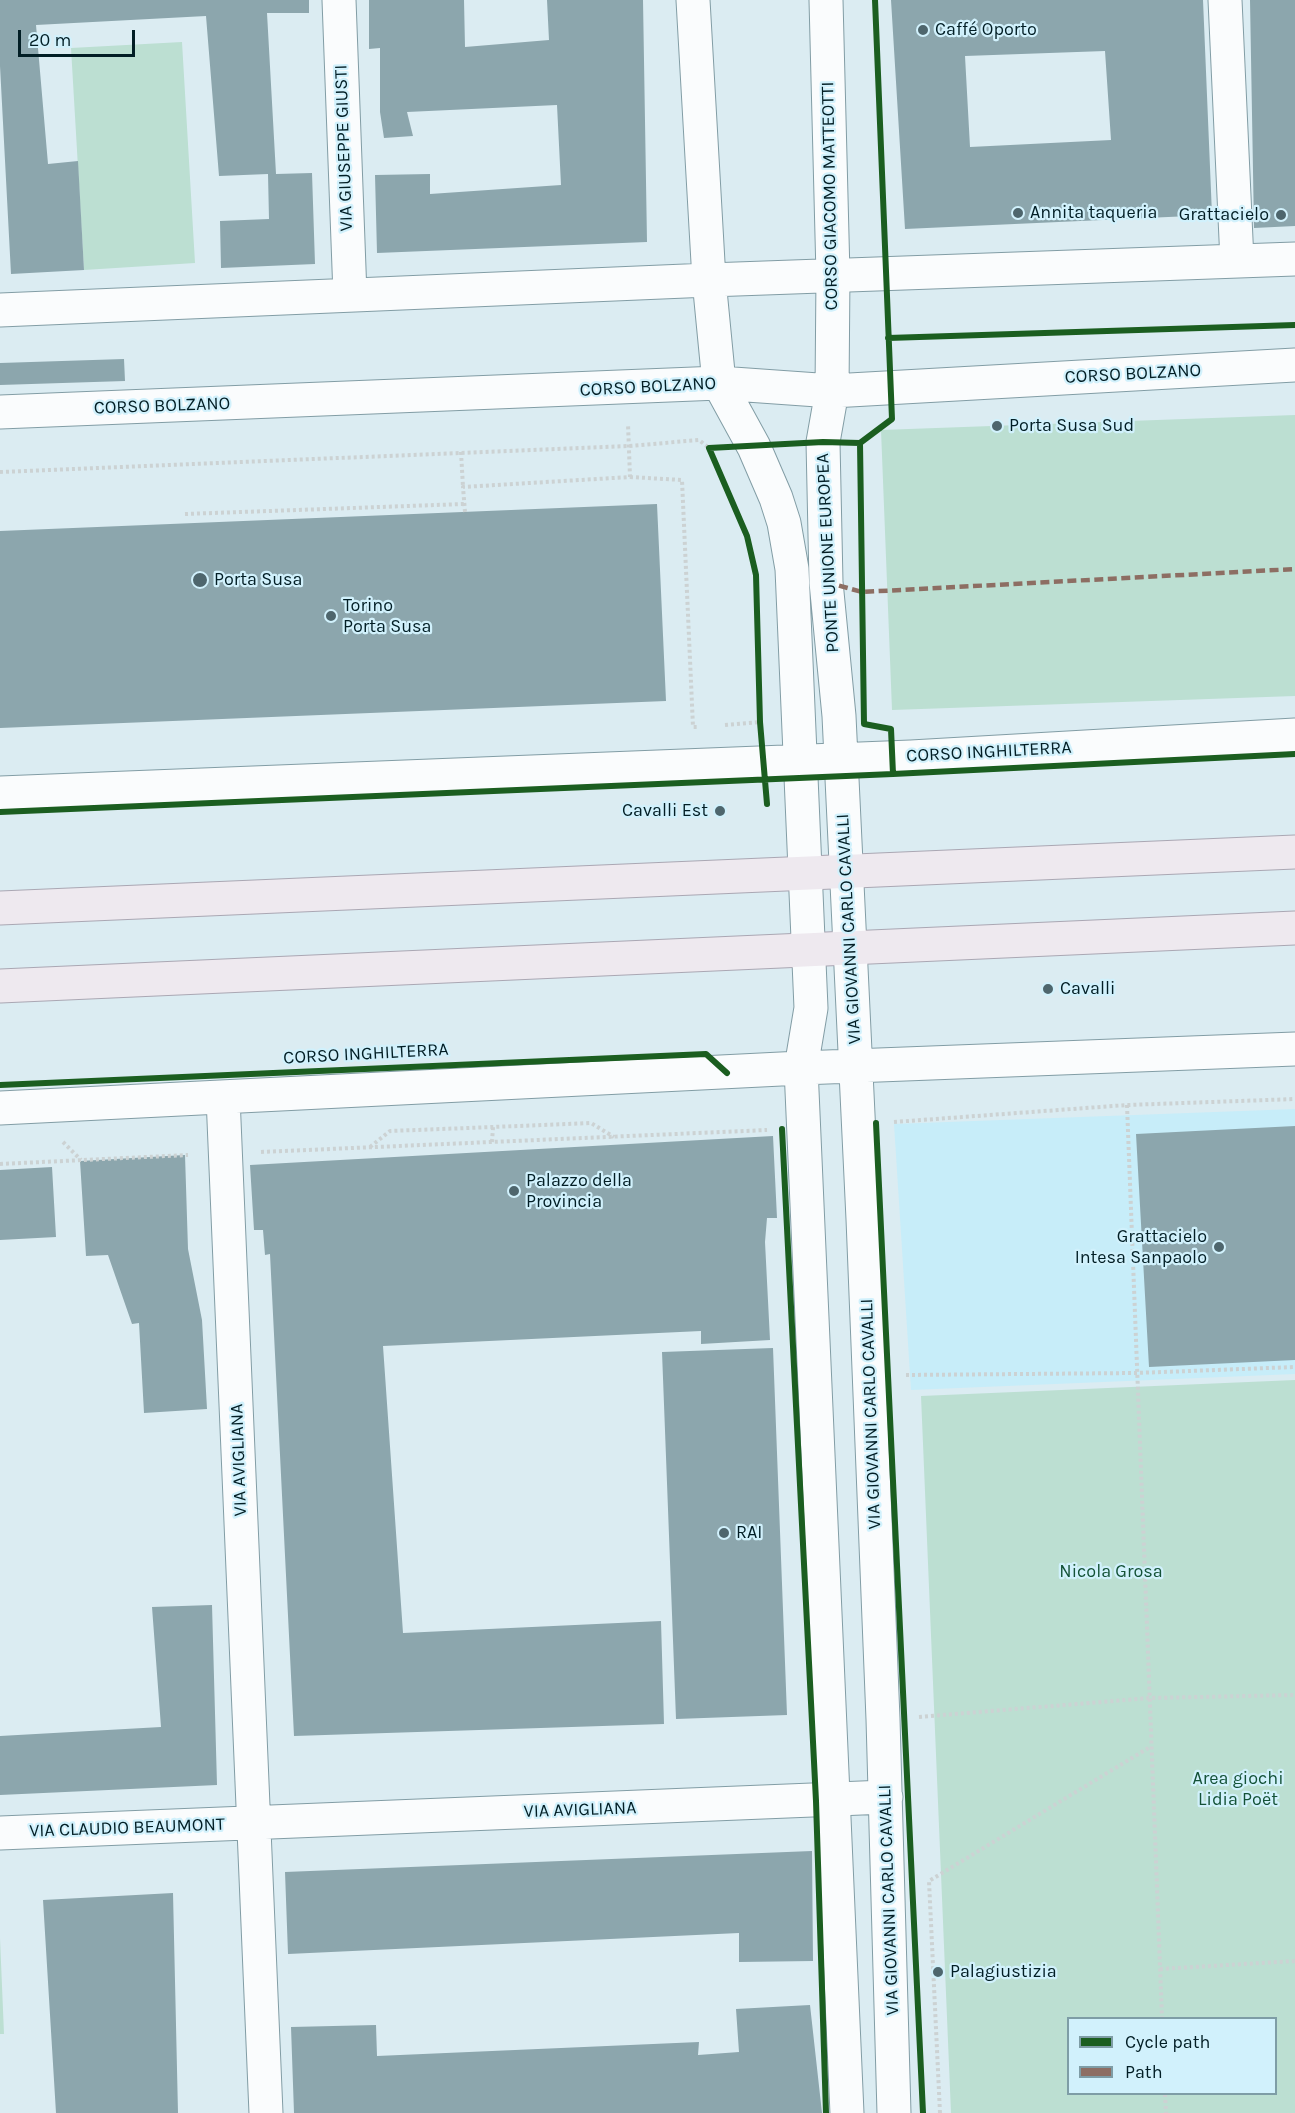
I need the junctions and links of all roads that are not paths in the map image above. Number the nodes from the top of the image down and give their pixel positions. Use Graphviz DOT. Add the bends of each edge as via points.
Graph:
graph roads {
  1 [pos="339,0"];
  2 [pos="693,0"];
  3 [pos="826,0"];
  4 [pos="1226,0"];
  5 [pos="1295,259"];
  6 [pos="1237,261"];
  7 [pos="833,275"];
  8 [pos="709,280"];
  9 [pos="350,295"];
  10 [pos="0,310"];
  11 [pos="1295,365"];
  12 [pos="719,383"];
  13 [pos="832,391"];
  14 [pos="0,412"];
  15 [pos="839,716"];
  16 [pos="1295,735"];
  17 [pos="841,758"];
  18 [pos="800,761"];
  19 [pos="0,793"];
  20 [pos="1295,852"];
  21 [pos="846,872"];
  22 [pos="805,873"];
  23 [pos="0,908"];
  24 [pos="1295,928"];
  25 [pos="850,948"];
  26 [pos="809,951"];
  27 [pos="0,986"];
  28 [pos="1295,1049"];
  29 [pos="855,1066"];
  30 [pos="801,1068"];
  31 [pos="223,1097"];
  32 [pos="0,1108"];
  33 [pos="886,1797"];
  34 [pos="834,1801"];
  35 [pos="254,1823"];
  36 [pos="0,1833"];
  37 [pos="266,2113"];
  38 [pos="847,2113"];
  39 [pos="894,2113"];
  1 -- 9 [label="street, VIA GIUSEPPE GIUSTI"];
  2 -- 8 [label="street"];
  3 -- 7 [label="street, CORSO GIACOMO MATTEOTTI"];
  4 -- 6 [label="street"];
  5 -- 6 [label="street"];
  6 -- 7 [label="street"];
  7 -- 8 [label="street"];
  7 -- 13 [label="street, CORSO GIACOMO MATTEOTTI"];
  8 -- 9 [label="street"];
  8 -- 12 [label="street"];
  9 -- 10 [label="street"];
  11 -- 13 [label="street, CORSO BOLZANO"];
  12 -- 13 [label="street, CORSO BOLZANO"];
  12 -- 14 [label="street, CORSO BOLZANO"];
  12 -- 18 [label="street, PONTE UNIONE EUROPEA" via="754,447 776,498 789,545"];
  13 -- 15 [label="street, PONTE UNIONE EUROPEA" via="823,442 823,471 826,582"];
  15 -- 17 [label="street, VIA GIOVANNI CARLO CAVALLI"];
  16 -- 17 [label="street, CORSO INGHILTERRA"];
  17 -- 18 [label="street, CORSO INGHILTERRA"];
  17 -- 21 [label="street, VIA GIOVANNI CARLO CAVALLI"];
  18 -- 19 [label="street, CORSO INGHILTERRA"];
  18 -- 22 [label="street"];
  20 -- 21 [label="main road"];
  21 -- 22 [label="main road"];
  21 -- 25 [label="street, VIA GIOVANNI CARLO CAVALLI"];
  22 -- 23 [label="main road"];
  22 -- 26 [label="street"];
  24 -- 25 [label="main road"];
  25 -- 26 [label="main road"];
  25 -- 29 [label="street, VIA GIOVANNI CARLO CAVALLI"];
  26 -- 27 [label="main road"];
  26 -- 30 [label="street" via="811,1008"];
  28 -- 29 [label="street, CORSO INGHILTERRA"];
  29 -- 30 [label="street, CORSO INGHILTERRA"];
  29 -- 33 [label="street, VIA GIOVANNI CARLO CAVALLI"];
  30 -- 31 [label="street, CORSO INGHILTERRA"];
  30 -- 34 [label="street"];
  31 -- 32 [label="street, CORSO INGHILTERRA"];
  31 -- 35 [label="street, VIA AVIGLIANA"];
  33 -- 34 [label="street"];
  33 -- 39 [label="street, VIA GIOVANNI CARLO CAVALLI"];
  34 -- 35 [label="street, VIA AVIGLIANA"];
  34 -- 38 [label="street"];
  35 -- 36 [label="street, VIA CLAUDIO BEAUMONT"];
  35 -- 37 [label="street, VIA AVIGLIANA"];
}
